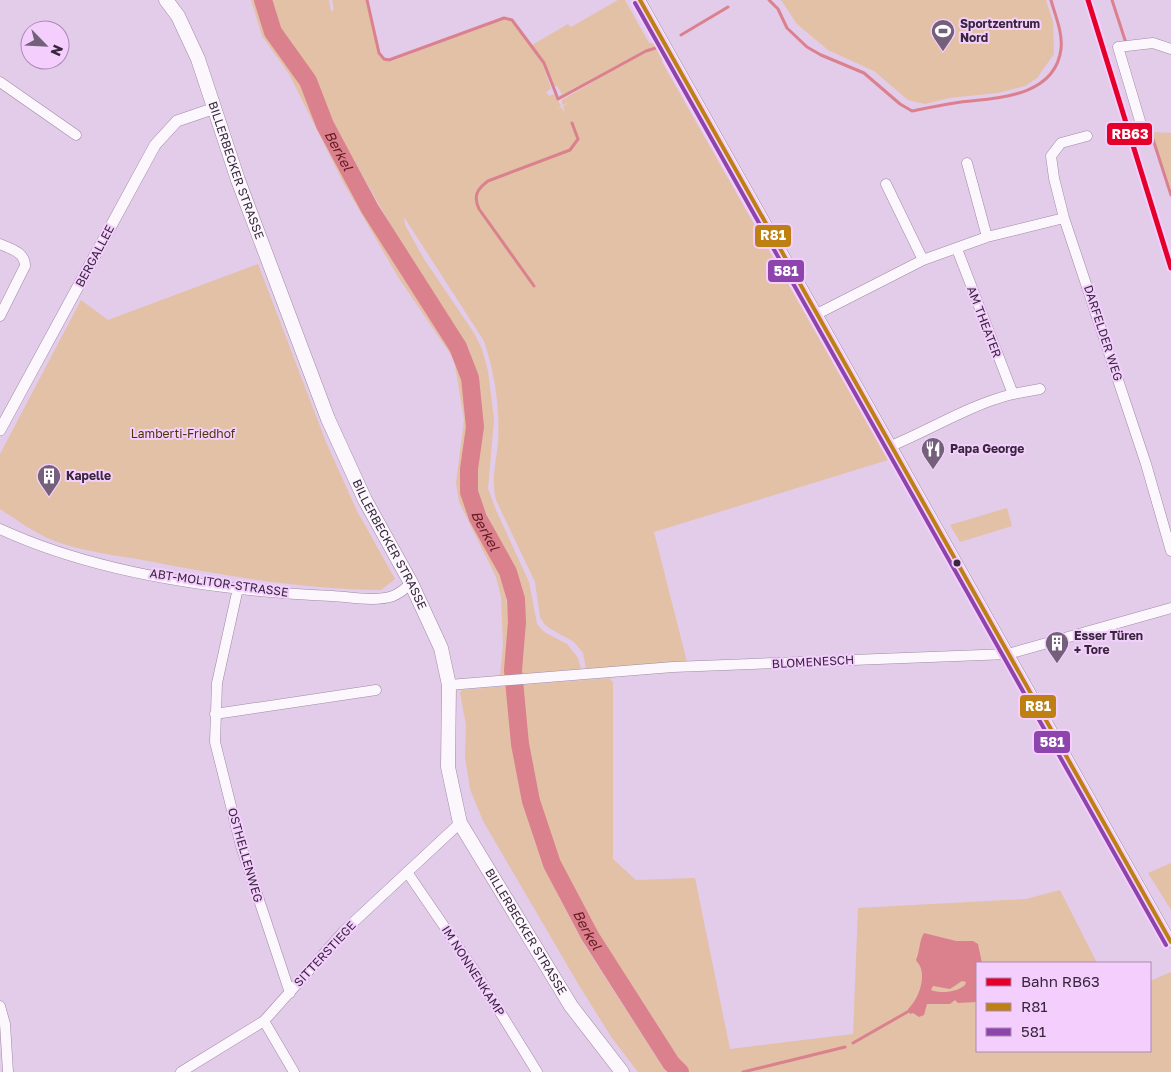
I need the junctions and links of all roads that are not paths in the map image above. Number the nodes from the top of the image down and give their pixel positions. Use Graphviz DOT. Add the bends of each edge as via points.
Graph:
graph roads {
  1 [pos="166,0"];
  2 [pos="640,0"];
  3 [pos="1171,49"];
  4 [pos="1,85"];
  5 [pos="215,108"];
  6 [pos="1143,131"];
  7 [pos="76,135"];
  8 [pos="1087,136"];
  9 [pos="967,163"];
  10 [pos="886,184"];
  11 [pos="1064,218"];
  12 [pos="987,237"];
  13 [pos="0,244"];
  14 [pos="957,249"];
  15 [pos="923,260"];
  16 [pos="817,314"];
  17 [pos="0,316"];
  18 [pos="1040,389"];
  19 [pos="1013,394"];
  20 [pos="0,430"];
  21 [pos="891,446"];
  22 [pos="0,529"];
  23 [pos="1171,551"];
  24 [pos="412,583"];
  25 [pos="238,588"];
  26 [pos="1171,608"];
  27 [pos="1008,654"];
  28 [pos="449,685"];
  29 [pos="376,690"];
  30 [pos="215,714"];
  31 [pos="460,823"];
  32 [pos="408,872"];
  33 [pos="1171,942"];
  34 [pos="290,993"];
  35 [pos="0,1006"];
  36 [pos="264,1021"];
  37 [pos="8,1072"];
  38 [pos="181,1072"];
  39 [pos="294,1072"];
  40 [pos="537,1072"];
  41 [pos="622,1072"];
  1 -- 5 [label="main road, BILLERBECKER STRASSE" via="198,59"];
  2 -- 16 [label="street"];
  3 -- 6 [label="street" via="1153,43 1118,47"];
  4 -- 7 [label="street"];
  5 -- 20 [label="street, BERGALLEE" via="177,121 155,145"];
  5 -- 24 [label="main road, BILLERBECKER STRASSE" via="254,224 328,419 365,500"];
  8 -- 11 [label="street, DARFELDER WEG" via="1061,144 1052,156"];
  9 -- 12 [label="street"];
  10 -- 15 [label="street"];
  11 -- 12 [label="street"];
  11 -- 23 [label="street, DARFELDER WEG" via="1146,464"];
  12 -- 14 [label="street"];
  13 -- 17 [label="street" via="25,260"];
  14 -- 15 [label="street"];
  14 -- 19 [label="street, AM THEATER"];
  15 -- 16 [label="street"];
  16 -- 21 [label="street"];
  18 -- 19 [label="street"];
  19 -- 21 [label="street" via="963,411"];
  21 -- 27 [label="street"];
  22 -- 25 [label="street, ABT-MOLITOR-STRASSE" via="67,555 156,575"];
  24 -- 25 [label="street, ABT-MOLITOR-STRASSE" via="402,591 382,598"];
  24 -- 28 [label="main road, BILLERBECKER STRASSE" via="441,648"];
  25 -- 30 [label="street, OSTHELLENWEG" via="217,683"];
  26 -- 27 [label="street, BLOMENESCH"];
  27 -- 28 [label="street, BLOMENESCH" via="673,667"];
  27 -- 33 [label="street"];
  28 -- 31 [label="main road, BILLERBECKER STRASSE" via="447,757"];
  29 -- 30 [label="street"];
  30 -- 34 [label="street, OSTHELLENWEG" via="215,742 220,769 238,837"];
  31 -- 32 [label="street, SITTERSTIEGE"];
  31 -- 41 [label="main road, BILLERBECKER STRASSE" via="571,1006"];
  32 -- 34 [label="street, SITTERSTIEGE" via="344,931"];
  32 -- 40 [label="street, IM NONNENKAMP"];
  34 -- 36 [label="street, SITTERSTIEGE"];
  35 -- 37 [label="street" via="5,1024"];
  36 -- 38 [label="street, SITTERSTIEGE"];
  36 -- 39 [label="street"];
}
